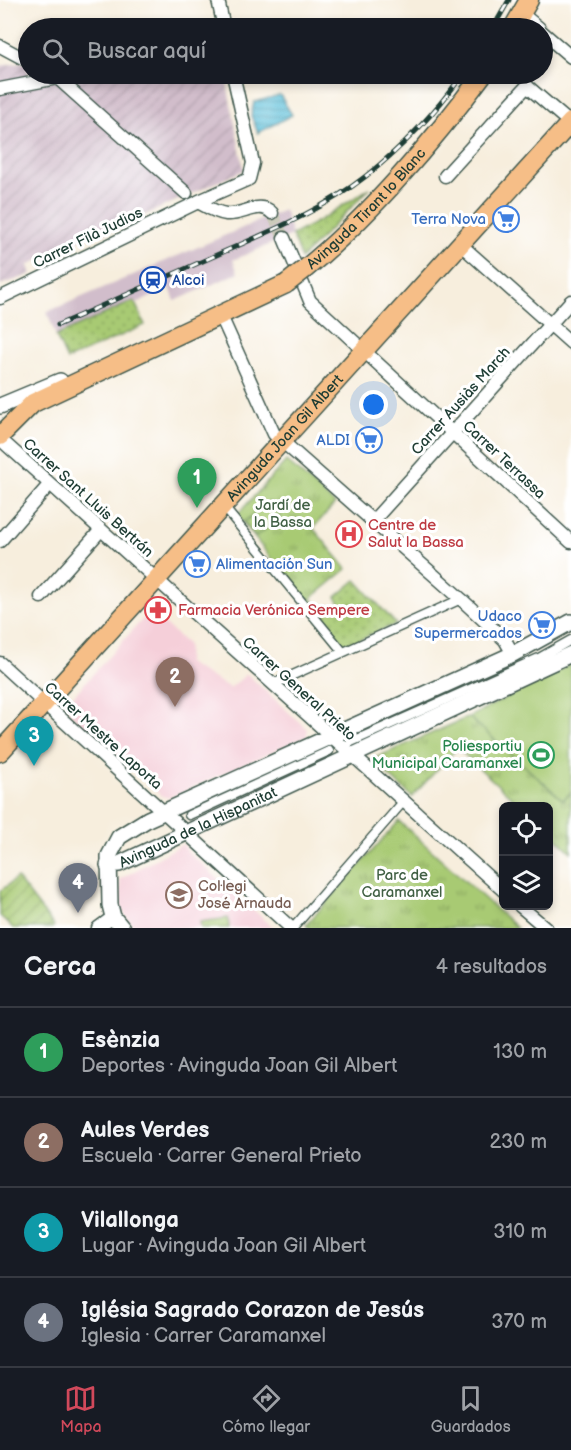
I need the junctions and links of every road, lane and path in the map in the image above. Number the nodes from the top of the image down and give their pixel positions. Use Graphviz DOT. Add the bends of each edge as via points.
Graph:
graph roads {
  1 [pos="218,0"];
  2 [pos="222,18"];
  3 [pos="553,41"];
  4 [pos="0,46"];
  5 [pos="18,56"];
  6 [pos="571,57"];
  7 [pos="20,84"];
  8 [pos="67,84"];
  9 [pos="235,84"];
  10 [pos="474,84"];
  11 [pos="0,89"];
  12 [pos="571,122"];
  13 [pos="445,176"];
  14 [pos="196,203"];
  15 [pos="272,213"];
  16 [pos="284,238"];
  17 [pos="460,244"];
  18 [pos="0,298"];
  19 [pos="571,301"];
  20 [pos="221,316"];
  21 [pos="550,324"];
  22 [pos="571,343"];
  23 [pos="363,352"];
  24 [pos="124,359"];
  25 [pos="0,406"];
  26 [pos="452,433"];
  27 [pos="0,437"];
  28 [pos="282,441"];
  29 [pos="49,485"];
  30 [pos="223,506"];
  31 [pos="372,522"];
  32 [pos="100,531"];
  33 [pos="0,540"];
  34 [pos="571,542"];
  35 [pos="156,580"];
  36 [pos="41,597"];
  37 [pos="461,599"];
  38 [pos="571,622"];
  39 [pos="571,640"];
  40 [pos="343,652"];
  41 [pos="513,654"];
  42 [pos="571,654"];
  43 [pos="0,663"];
  44 [pos="273,684"];
  45 [pos="44,703"];
  46 [pos="330,744"];
  47 [pos="351,749"];
  48 [pos="0,752"];
  49 [pos="403,802"];
  50 [pos="163,812"];
  51 [pos="189,815"];
  52 [pos="185,832"];
  53 [pos="108,865"];
  54 [pos="499,887"];
  55 [pos="525,910"];
  56 [pos="117,922"];
  57 [pos="98,928"];
  58 [pos="292,928"];
  59 [pos="546,928"];
  1 -- 2 [label="street"];
  3 -- 6 [label="street"];
  4 -- 5 [label="street"];
  7 -- 11 [label="street"];
  8 -- 14 [label="street" via="186,193 196,191"];
  9 -- 14 [label="street, Carrer Filà Judios" via="253,163 249,179"];
  10 -- 20 [label="main road, Avinguda Tirant lo Blanc, bridge" via="330,249 286,284"];
  12 -- 13 [label="street" via="527,86"];
  12 -- 17 [label="main road, Avinguda Joan Gil Albert"];
  14 -- 15 [label="street" via="223,214 258,207"];
  14 -- 18 [label="street, Carrer Filà Judios"];
  16 -- 23 [label="street, Carrer Terrassa" via="310,302"];
  17 -- 21 [label="street"];
  17 -- 23 [label="main road, Avinguda Joan Gil Albert"];
  19 -- 21 [label="street, Carrer Ausiàs March"];
  20 -- 24 [label="main road, Avinguda Tirant lo Blanc"];
  20 -- 28 [label="street" via="269,426"];
  21 -- 22 [label="street"];
  21 -- 26 [label="street, Carrer Ausiàs March"];
  23 -- 26 [label="street, Carrer Terrassa"];
  23 -- 28 [label="main road, Avinguda Joan Gil Albert"];
  24 -- 25 [label="street, Avinguda Tirant lo Blanc" via="102,363"];
  24 -- 27 [label="main road, Avinguda Tirant lo Blanc" via="33,403"];
  26 -- 31 [label="street, Carrer Ausiàs March"];
  26 -- 34 [label="street, Carrer Terrassa"];
  27 -- 29 [label="street, Carrer Sant Lluis Bertrán"];
  28 -- 30 [label="main road, Avinguda Joan Gil Albert"];
  28 -- 31 [label="street"];
  29 -- 32 [label="street, Carrer Sant Lluis Bertrán"];
  29 -- 33 [label="street"];
  30 -- 35 [label="main road, Avinguda Joan Gil Albert"];
  30 -- 40 [label="street"];
  31 -- 37 [label="street"];
  32 -- 35 [label="street, Carrer Sant Lluis Bertrán"];
  32 -- 36 [label="street"];
  35 -- 44 [label="street, Carrer General Prieto"];
  35 -- 45 [label="main road, Avinguda Joan Gil Albert"];
  37 -- 40 [label="street"];
  37 -- 41 [label="street" via="505,640"];
  38 -- 41 [label="street, Avinguda de la Hispanitat"];
  39 -- 47 [label="street, Avinguda de la Hispanitat"];
  40 -- 44 [label="street"];
  41 -- 46 [label="street, Avinguda de la Hispanitat"];
  42 -- 47 [label="street, Avinguda de la Hispanitat"];
  43 -- 45 [label="street, Carrer Mestre Laporta"];
  44 -- 46 [label="street, Carrer General Prieto"];
  45 -- 48 [label="main road, Avinguda Joan Gil Albert"];
  45 -- 50 [label="street, Carrer Mestre Laporta"];
  46 -- 47 [label="street, Carrer General Prieto"];
  46 -- 50 [label="street, Avinguda de la Hispanitat"];
  46 -- 51 [label="street, Avinguda de la Hispanitat"];
  47 -- 49 [label="street, Carrer General Prieto"];
  47 -- 52 [label="street, Avinguda de la Hispanitat"];
  49 -- 54 [label="street, Carrer General Prieto"];
  49 -- 58 [label="street"];
  50 -- 52 [label="street, Carrer Mestre Laporta"];
  50 -- 53 [label="street, Avinguda de la Hispanitat" via="119,837"];
  52 -- 53 [label="street, Avinguda de la Hispanitat" via="118,864"];
  52 -- 58 [label="street, Carrer Mestre Laporta"];
  53 -- 56 [label="street"];
  55 -- 59 [label="street"];
  56 -- 57 [label="street"];
}
